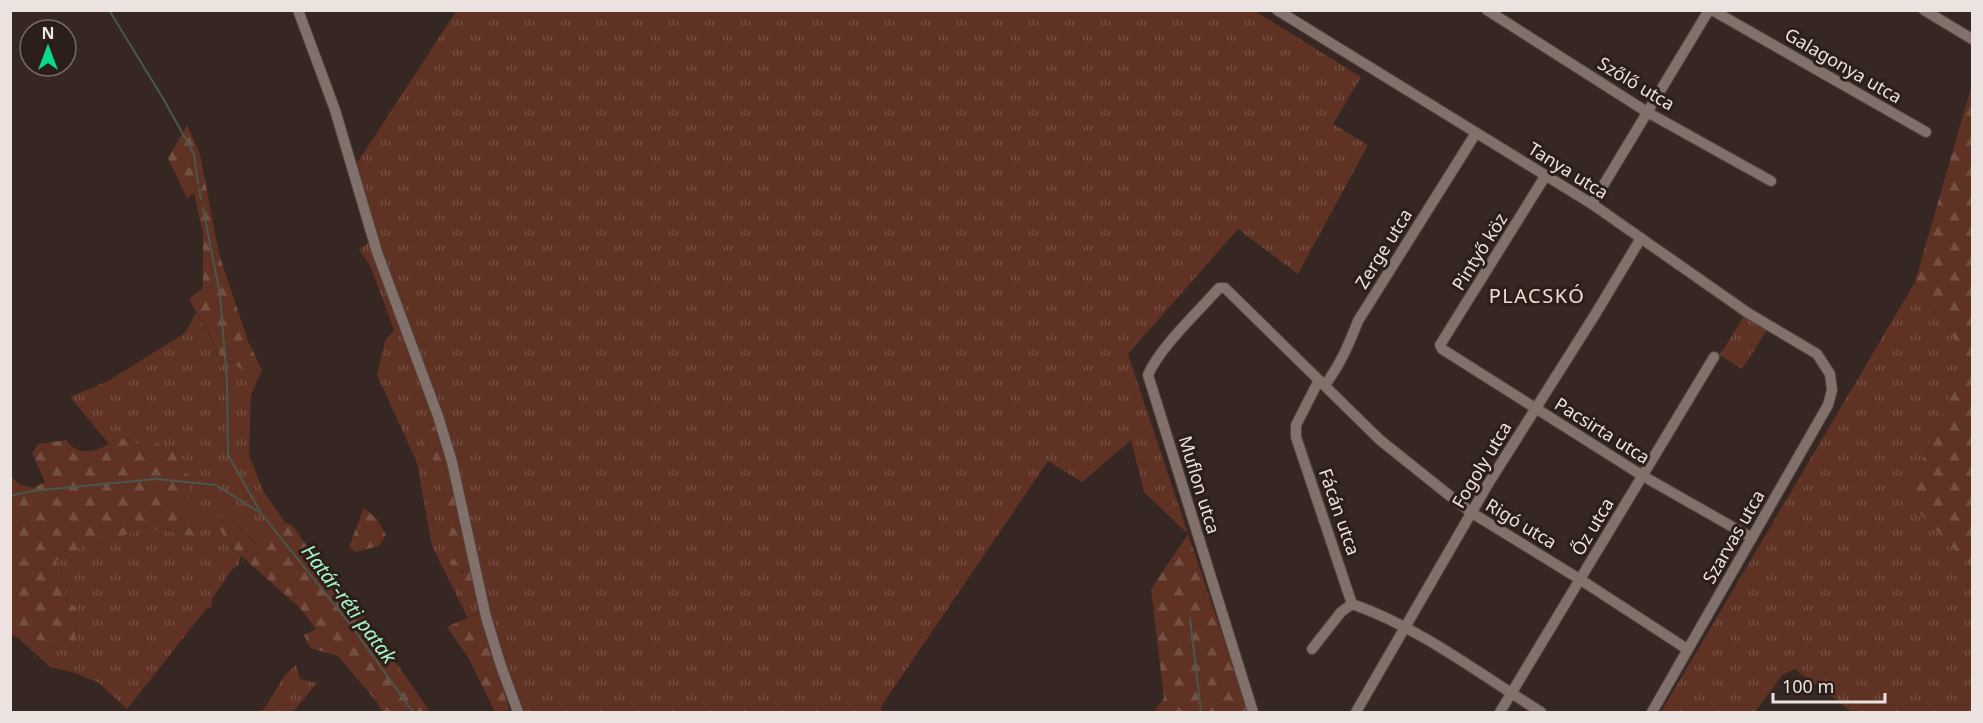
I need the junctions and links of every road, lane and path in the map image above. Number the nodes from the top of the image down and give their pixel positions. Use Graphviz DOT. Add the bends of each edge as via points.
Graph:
graph roads {
  1 [pos="298,10"];
  2 [pos="1277,10"];
  3 [pos="1487,10"];
  4 [pos="1710,10"];
  5 [pos="1924,10"];
  6 [pos="1972,39"];
  7 [pos="1647,112"];
  8 [pos="1926,132"];
  9 [pos="1476,133"];
  10 [pos="1546,175"];
  11 [pos="1771,181"];
  12 [pos="1592,204"];
  13 [pos="1641,238"];
  14 [pos="1219,288"];
  15 [pos="1440,345"];
  16 [pos="1714,357"];
  17 [pos="1830,374"];
  18 [pos="1322,382"];
  19 [pos="1535,408"];
  20 [pos="1643,476"];
  21 [pos="1472,513"];
  22 [pos="1752,538"];
  23 [pos="1581,579"];
  24 [pos="1352,603"];
  25 [pos="1404,626"];
  26 [pos="1312,649"];
  27 [pos="1687,649"];
  28 [pos="1511,694"];
  29 [pos="518,712"];
  30 [pos="1253,712"];
  31 [pos="1356,712"];
  32 [pos="1500,712"];
  33 [pos="1541,712"];
  34 [pos="1652,712"];
  1 -- 29 [label="street" via="335,110 377,252 438,416 486,617"];
  2 -- 9 [label="street, Tanya utca"];
  3 -- 7 [label="street, Szőlő utca"];
  4 -- 7 [label="street"];
  4 -- 8 [label="street, Galagonya utca"];
  5 -- 6 [label="street"];
  7 -- 11 [label="street, Szőlő utca"];
  7 -- 12 [label="street"];
  9 -- 10 [label="street, Tanya utca"];
  9 -- 18 [label="street, Zerge utca" via="1358,321 1346,352"];
  10 -- 12 [label="street, Tanya utca"];
  10 -- 15 [label="street, Pintyő köz"];
  12 -- 13 [label="street, Tanya utca"];
  13 -- 17 [label="street, Tanya utca" via="1748,313 1817,354"];
  13 -- 19 [label="street, Fogoly utca"];
  14 -- 18 [label="street, Rigó utca" via="1225,288"];
  14 -- 30 [label="street, Muflon utca" via="1148,375"];
  15 -- 19 [label="street, Pacsirta utca"];
  16 -- 20 [label="street, Őz utca"];
  17 -- 22 [label="street, Szarvas utca" via="1832,390 1828,405"];
  18 -- 21 [label="street, Rigó utca" via="1380,440"];
  18 -- 24 [label="street, Fácán utca" via="1296,425 1296,437"];
  19 -- 20 [label="street, Pacsirta utca"];
  19 -- 21 [label="street, Fogoly utca"];
  20 -- 22 [label="street, Pacsirta utca"];
  20 -- 23 [label="street, Őz utca"];
  21 -- 23 [label="street, Rigó utca"];
  21 -- 25 [label="street, Fogoly utca"];
  22 -- 27 [label="street, Szarvas utca"];
  23 -- 27 [label="street, Rigó utca"];
  23 -- 28 [label="street, Őz utca"];
  24 -- 25 [label="street"];
  24 -- 26 [label="street"];
  25 -- 28 [label="street"];
  25 -- 31 [label="street, Fogoly utca"];
  27 -- 34 [label="street, Szarvas utca"];
  28 -- 32 [label="street, Őz utca"];
  28 -- 33 [label="street"];
}
